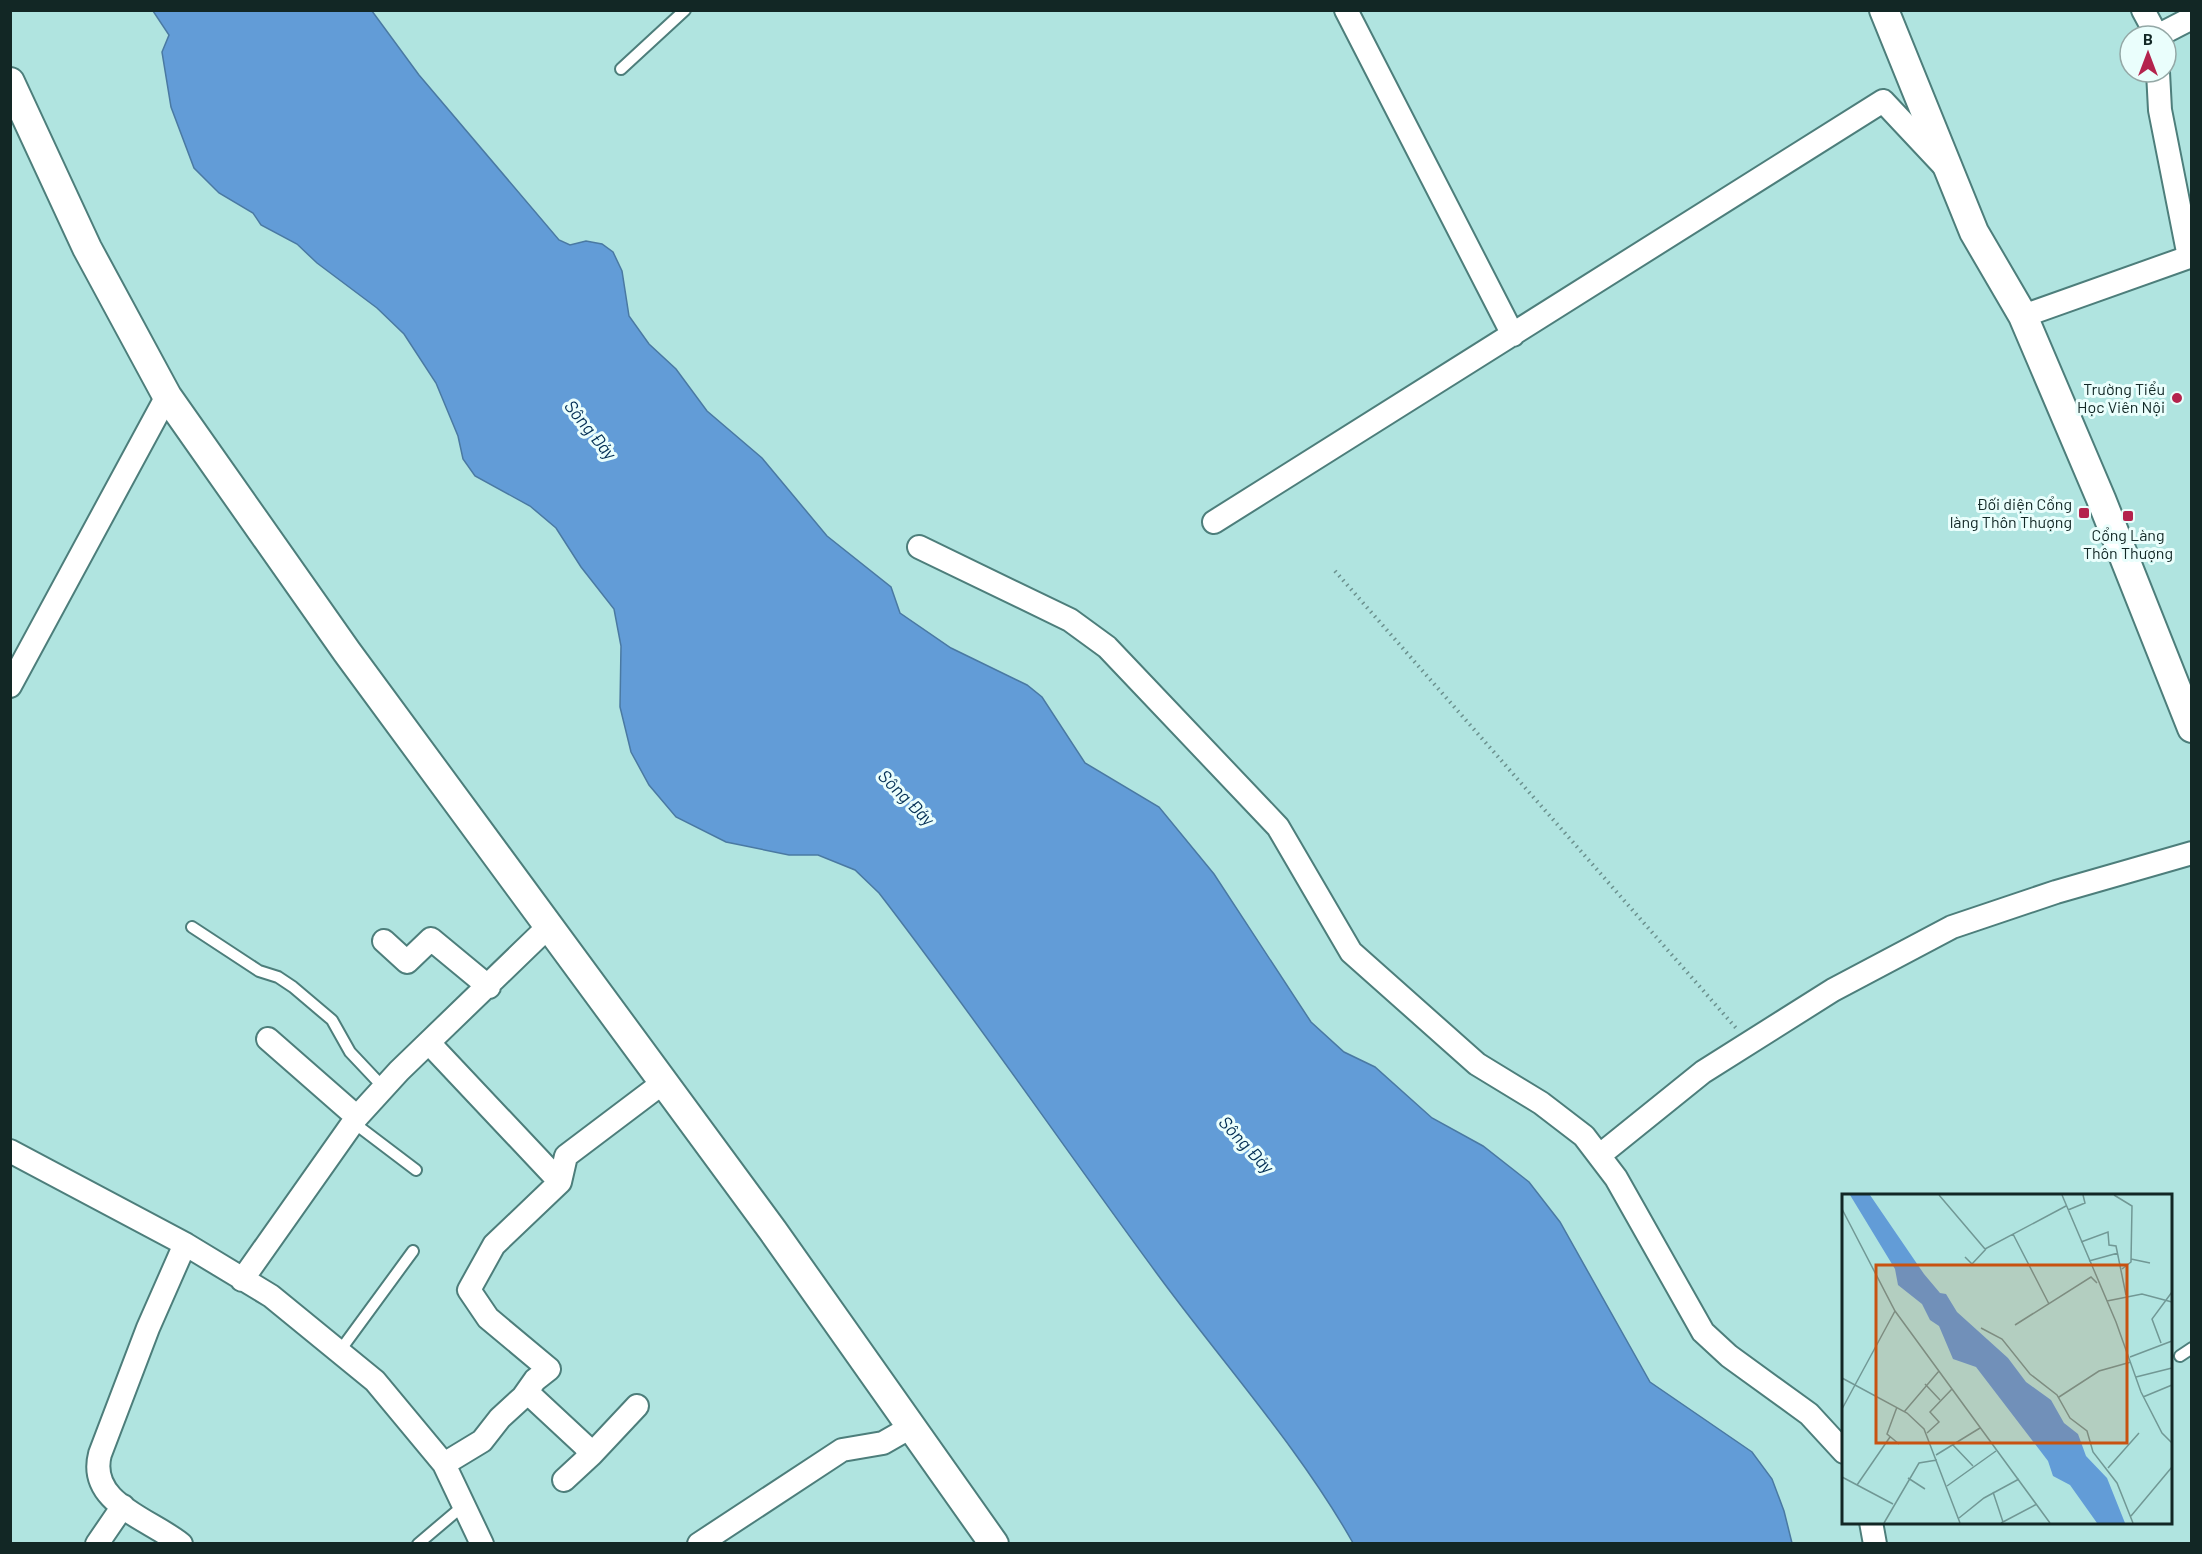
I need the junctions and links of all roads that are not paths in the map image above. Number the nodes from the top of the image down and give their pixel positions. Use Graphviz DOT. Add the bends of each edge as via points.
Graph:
graph roads {
  1 [pos="685,10"];
  2 [pos="1346,10"];
  3 [pos="1884,10"];
  4 [pos="2143,10"];
  5 [pos="2192,18"];
  6 [pos="2151,24"];
  7 [pos="2178,25"];
  8 [pos="621,69"];
  9 [pos="10,82"];
  10 [pos="2159,84"];
  11 [pos="1951,174"];
  12 [pos="2190,256"];
  13 [pos="2023,316"];
  14 [pos="1513,335"];
  15 [pos="167,396"];
  16 [pos="1214,522"];
  17 [pos="919,546"];
  18 [pos="10,686"];
  19 [pos="2192,728"];
  20 [pos="2192,853"];
  21 [pos="192,927"];
  22 [pos="549,927"];
  23 [pos="384,940"];
  24 [pos="489,987"];
  25 [pos="268,1039"];
  26 [pos="429,1043"];
  27 [pos="663,1082"];
  28 [pos="383,1087"];
  29 [pos="356,1120"];
  30 [pos="10,1151"];
  31 [pos="1600,1155"];
  32 [pos="416,1170"];
  33 [pos="560,1182"];
  34 [pos="185,1244"];
  35 [pos="413,1251"];
  36 [pos="242,1280"];
  37 [pos="2192,1348"];
  38 [pos="339,1352"];
  39 [pos="2180,1356"];
  40 [pos="527,1392"];
  41 [pos="637,1406"];
  42 [pos="911,1427"];
  43 [pos="1842,1450"];
  44 [pos="591,1455"];
  45 [pos="444,1464"];
  46 [pos="564,1480"];
  47 [pos="464,1505"];
  48 [pos="123,1506"];
  49 [pos="1871,1524"];
  50 [pos="97,1544"];
  51 [pos="181,1544"];
  52 [pos="418,1544"];
  53 [pos="482,1544"];
  54 [pos="699,1544"];
  55 [pos="994,1544"];
  56 [pos="1875,1544"];
  1 -- 8 [label="lane"];
  2 -- 14 [label="street"];
  3 -- 11 [label="street"];
  4 -- 6 [label="street"];
  5 -- 7 [label="street"];
  9 -- 15 [label="street" via="87,248"];
  10 -- 12 [label="street" via="2160,110"];
  11 -- 13 [label="street" via="1974,232"];
  11 -- 14 [label="street" via="1883,101"];
  12 -- 13 [label="street"];
  13 -- 19 [label="street"];
  14 -- 16 [label="street"];
  15 -- 18 [label="street"];
  15 -- 22 [label="street" via="347,652"];
  17 -- 31 [label="street" via="1070,620 1107,647 1278,827 1351,952 1477,1064 1567,1121"];
  20 -- 31 [label="street" via="1952,927 1833,990 1703,1072"];
  21 -- 28 [label="lane" via="259,971 293,987 332,1020 350,1052"];
  22 -- 24 [label="street"];
  22 -- 27 [label="street"];
  23 -- 24 [label="street" via="407,962 431,939"];
  24 -- 26 [label="street"];
  25 -- 29 [label="street"];
  26 -- 28 [label="street"];
  26 -- 33 [label="street"];
  27 -- 33 [label="street" via="566,1156"];
  27 -- 42 [label="street"];
  28 -- 29 [label="street"];
  29 -- 32 [label="lane"];
  29 -- 36 [label="street"];
  30 -- 34 [label="street"];
  31 -- 43 [label="street" via="1703,1332 1729,1356 1809,1414"];
  33 -- 40 [label="street" via="494,1245 469,1290 488,1318 549,1369"];
  34 -- 36 [label="street"];
  34 -- 48 [label="street" via="98,1460 100,1483"];
  35 -- 38 [label="lane"];
  36 -- 38 [label="street" via="271,1296"];
  37 -- 39 [label="lane"];
  38 -- 45 [label="street" via="375,1381"];
  40 -- 44 [label="street"];
  40 -- 45 [label="street" via="482,1442"];
  41 -- 44 [label="street"];
  42 -- 54 [label="street" via="883,1443 842,1450"];
  42 -- 55 [label="street"];
  44 -- 46 [label="street"];
  45 -- 47 [label="street"];
  47 -- 52 [label="lane"];
  47 -- 53 [label="street"];
  48 -- 50 [label="street"];
  48 -- 51 [label="street"];
  49 -- 56 [label="street"];
}
